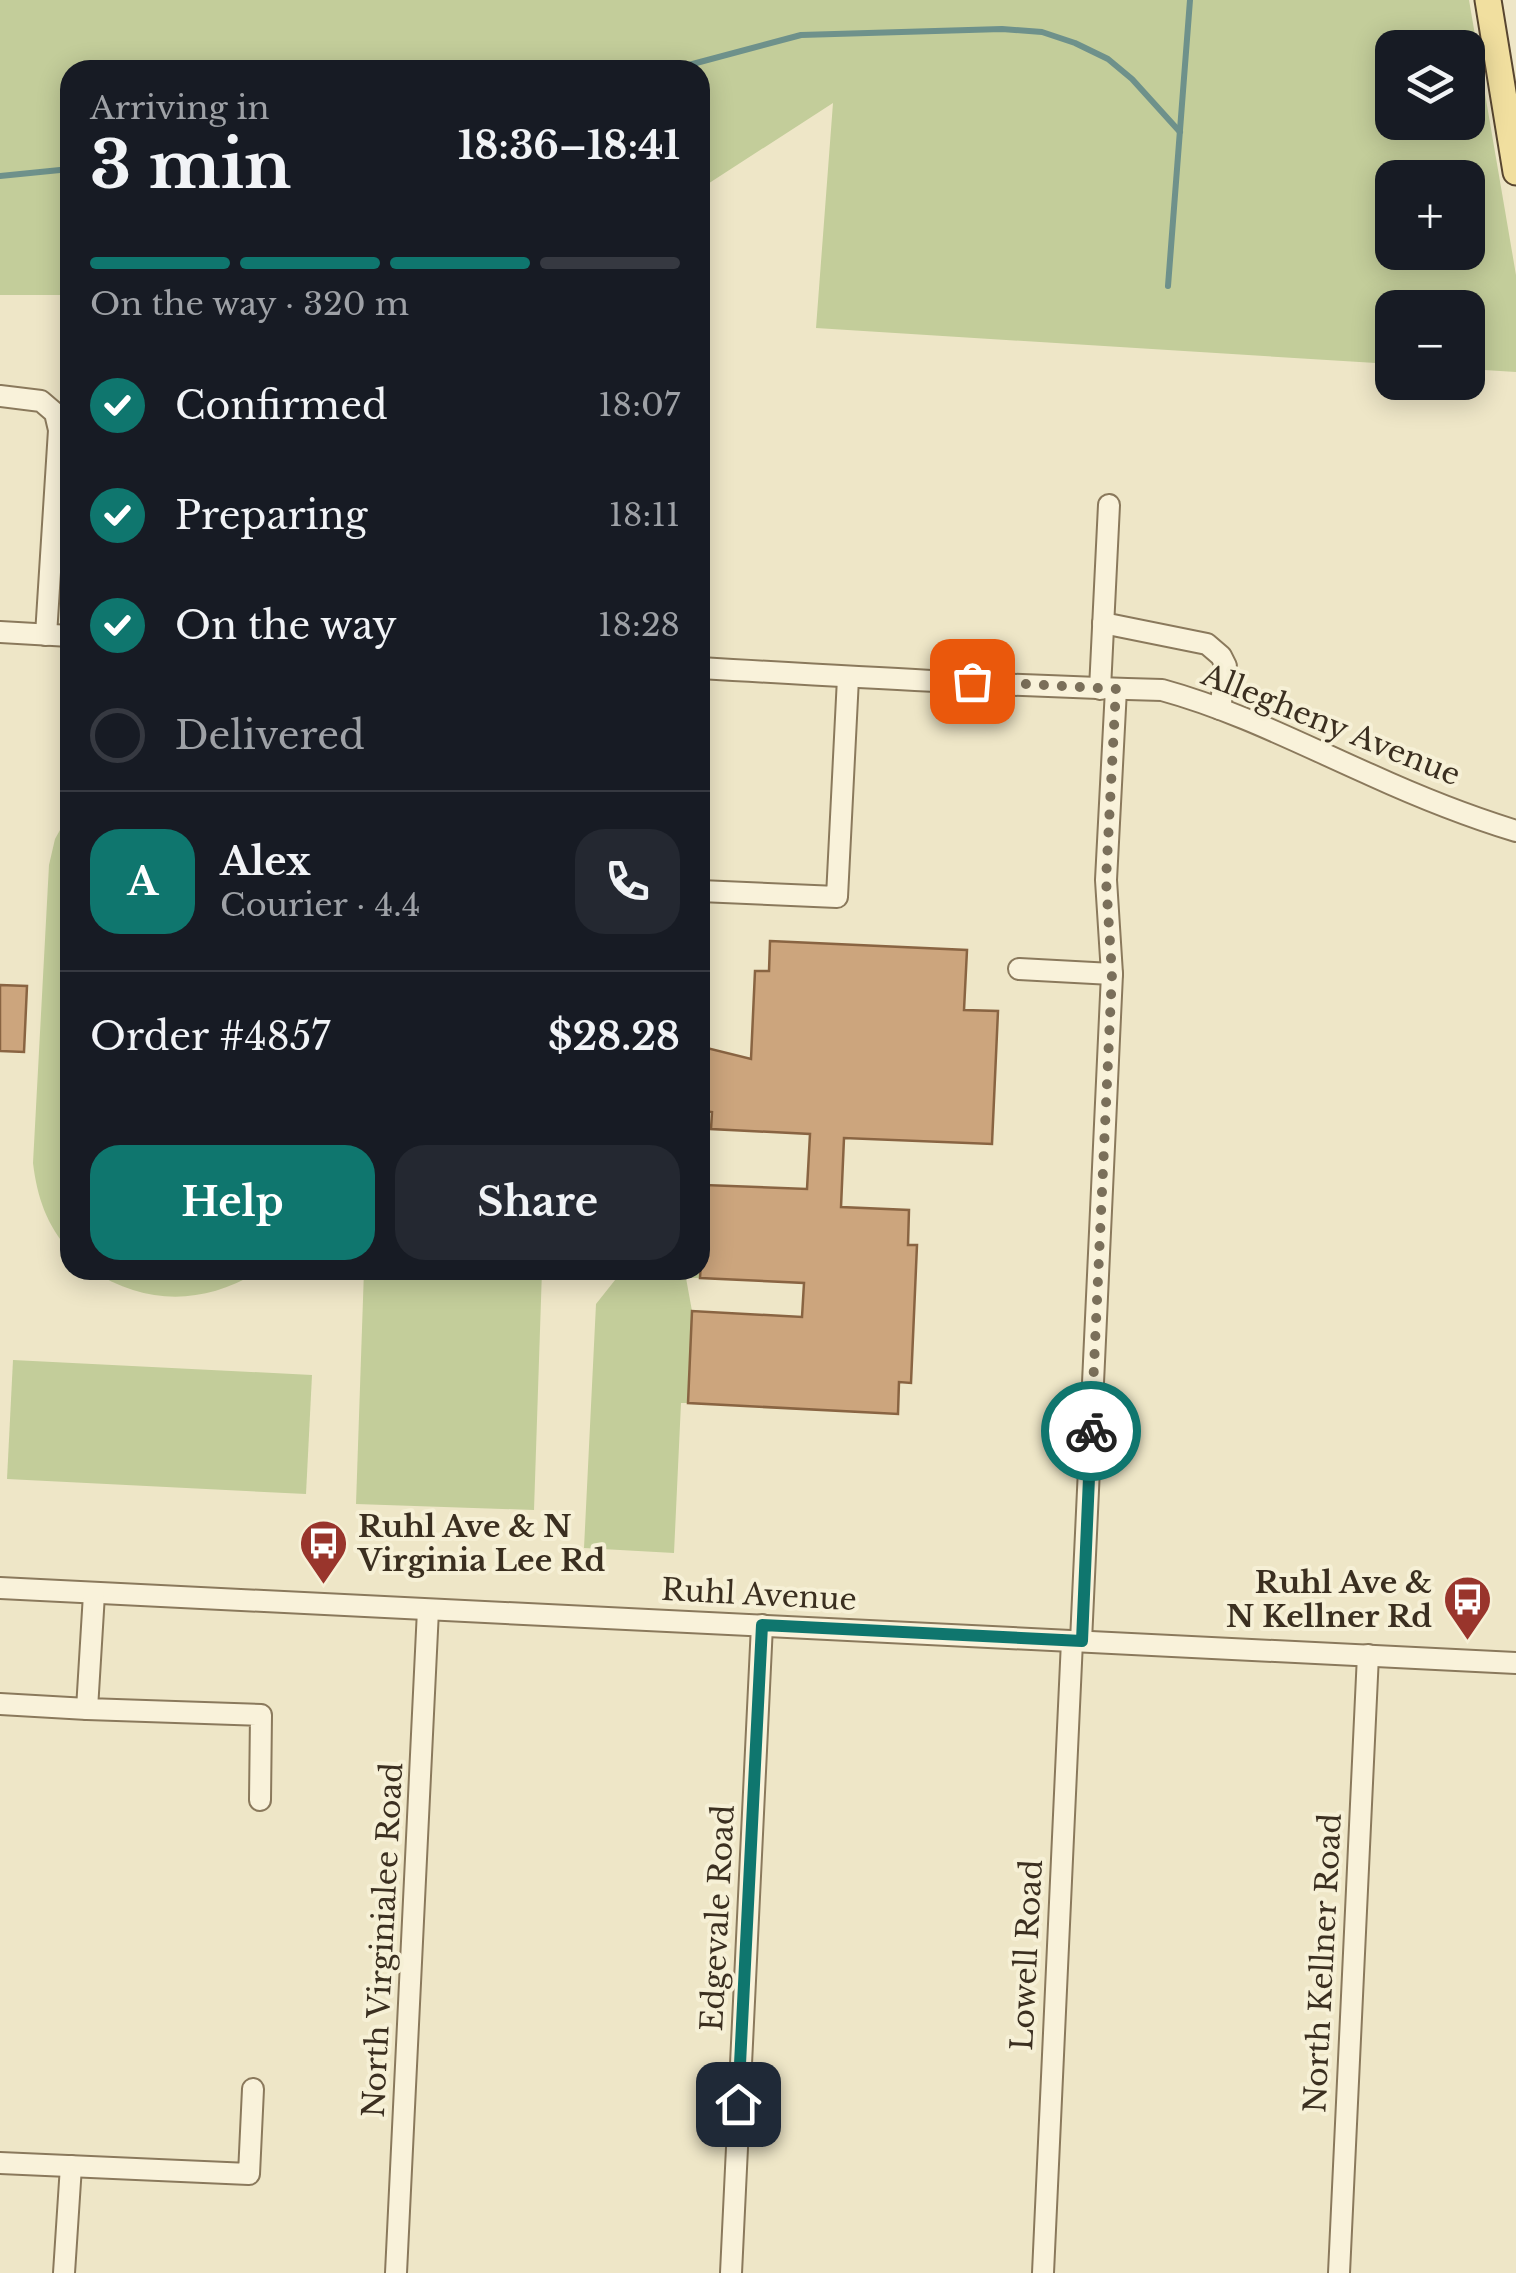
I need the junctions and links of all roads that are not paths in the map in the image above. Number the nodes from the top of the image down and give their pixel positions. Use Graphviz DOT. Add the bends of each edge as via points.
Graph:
graph roads {
  1 [pos="1488,0"];
  2 [pos="1516,172"];
  3 [pos="0,396"];
  4 [pos="1109,505"];
  5 [pos="1103,623"];
  6 [pos="0,632"];
  7 [pos="46,635"];
  8 [pos="60,636"];
  9 [pos="710,669"];
  10 [pos="848,678"];
  11 [pos="1108,689"];
  12 [pos="1220,709"];
  13 [pos="1516,832"];
  14 [pos="710,891"];
  15 [pos="1019,970"];
  16 [pos="1112,974"];
  17 [pos="0,1588"];
  18 [pos="94,1594"];
  19 [pos="428,1610"];
  20 [pos="762,1625"];
  21 [pos="1077,1641"];
  22 [pos="1368,1655"];
  23 [pos="1516,1663"];
  24 [pos="0,1704"];
  25 [pos="87,1709"];
  26 [pos="260,1800"];
  27 [pos="253,2089"];
  28 [pos="0,2163"];
  29 [pos="72,2166"];
  30 [pos="64,2273"];
  31 [pos="396,2273"];
  32 [pos="731,2273"];
  33 [pos="1043,2273"];
  34 [pos="1338,2273"];
  1 -- 2 [label="main road"];
  3 -- 7 [label="street" via="41,401 55,414 59,430"];
  4 -- 5 [label="street, Lowell Road"];
  5 -- 11 [label="street, Lowell Road"];
  5 -- 12 [label="street" via="1207,644 1226,666"];
  6 -- 7 [label="street"];
  7 -- 8 [label="street"];
  9 -- 10 [label="street, Allegheny Avenue"];
  10 -- 11 [label="street, Allegheny Avenue"];
  10 -- 14 [label="street" via="837,897"];
  11 -- 12 [label="street, Allegheny Avenue" via="1162,690"];
  11 -- 16 [label="street, Lowell Road"];
  12 -- 13 [label="street, Allegheny Avenue"];
  15 -- 16 [label="street"];
  16 -- 21 [label="street, Lowell Road"];
  17 -- 18 [label="street, Ruhl Avenue"];
  18 -- 19 [label="street, Ruhl Avenue"];
  18 -- 25 [label="street"];
  19 -- 20 [label="street, Ruhl Avenue"];
  19 -- 31 [label="street, North Virginialee Road"];
  20 -- 21 [label="street, Ruhl Avenue"];
  20 -- 32 [label="street, Edgevale Road"];
  21 -- 22 [label="street, Ruhl Avenue"];
  21 -- 33 [label="street, Lowell Road"];
  22 -- 23 [label="street, Ruhl Avenue"];
  22 -- 34 [label="street, North Kellner Road"];
  24 -- 25 [label="street"];
  25 -- 26 [label="street" via="262,1715"];
  27 -- 29 [label="street" via="250,2174"];
  28 -- 29 [label="street"];
  29 -- 30 [label="street"];
}
